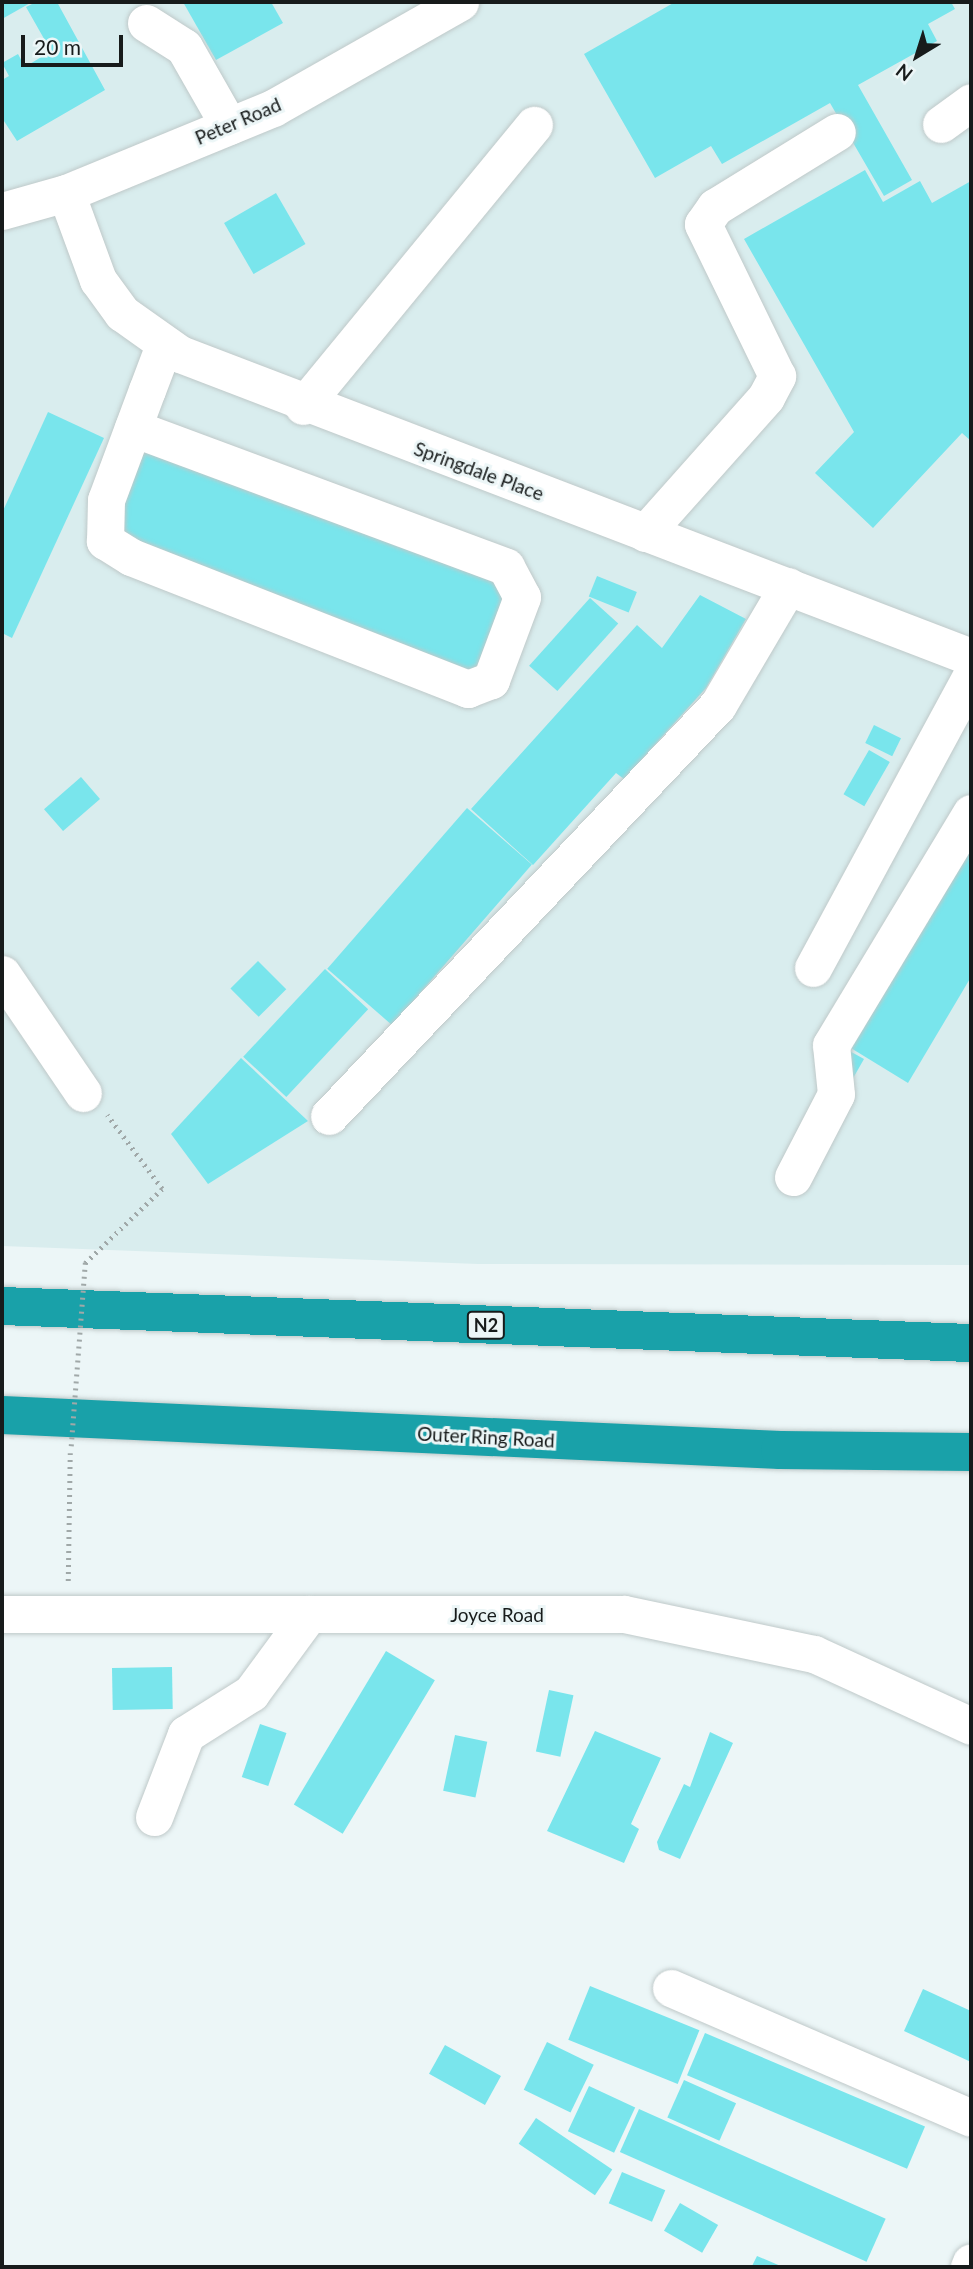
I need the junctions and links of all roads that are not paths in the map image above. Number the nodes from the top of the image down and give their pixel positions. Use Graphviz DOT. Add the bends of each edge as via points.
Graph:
graph roads {
  1 [pos="460,2"];
  2 [pos="146,23"];
  3 [pos="971,102"];
  4 [pos="941,124"];
  5 [pos="534,125"];
  6 [pos="229,126"];
  7 [pos="837,132"];
  8 [pos="66,193"];
  9 [pos="2,211"];
  10 [pos="164,345"];
  11 [pos="303,406"];
  12 [pos="133,428"];
  13 [pos="645,533"];
  14 [pos="788,586"];
  15 [pos="971,657"];
  16 [pos="971,676"];
  17 [pos="971,813"];
  18 [pos="814,968"];
  19 [pos="2,974"];
  20 [pos="83,1093"];
  21 [pos="328,1116"];
  22 [pos="793,1177"];
  23 [pos="2,1306"];
  24 [pos="971,1343"];
  25 [pos="2,1415"];
  26 [pos="780,1450"];
  27 [pos="971,1452"];
  28 [pos="971,1473"];
  29 [pos="2,1614"];
  30 [pos="309,1614"];
  31 [pos="971,1726"];
  32 [pos="154,1817"];
  33 [pos="671,1988"];
  34 [pos="971,2118"];
  35 [pos="971,2262"];
  36 [pos="969,2267"];
  1 -- 6 [label="street, Peter Road"];
  2 -- 6 [label="street" via="184,47"];
  3 -- 4 [label="street"];
  5 -- 11 [label="street"];
  6 -- 8 [label="street, Peter Road"];
  7 -- 13 [label="street" via="715,207 703,224 777,376 766,397"];
  8 -- 9 [label="street, Peter Road"];
  8 -- 10 [label="street, Springdale Place" via="98,280 122,313"];
  10 -- 11 [label="street, Springdale Place"];
  10 -- 12 [label="street"];
  11 -- 13 [label="street, Springdale Place"];
  12 -- 12 [label="street" via="101,517 100,531 112,546 468,689 491,680 522,597 506,567"];
  13 -- 14 [label="street, Springdale Place"];
  14 -- 15 [label="street, Springdale Place"];
  14 -- 21 [label="street" via="718,705"];
  16 -- 18 [label="street"];
  17 -- 22 [label="street" via="831,1045 836,1094"];
  19 -- 20 [label="street"];
  23 -- 24 [label="highway, N2"];
  25 -- 26 [label="highway, Outer Ring Road"];
  26 -- 27 [label="highway, Outer Ring Road"];
  26 -- 28 [label="highway"];
  29 -- 30 [label="street, Joyce Road"];
  30 -- 31 [label="street, Joyce Road" via="624,1615 682,1622 814,1654"];
  30 -- 32 [label="street" via="250,1693 186,1734"];
  33 -- 34 [label="street"];
  35 -- 36 [label="street"];
}
